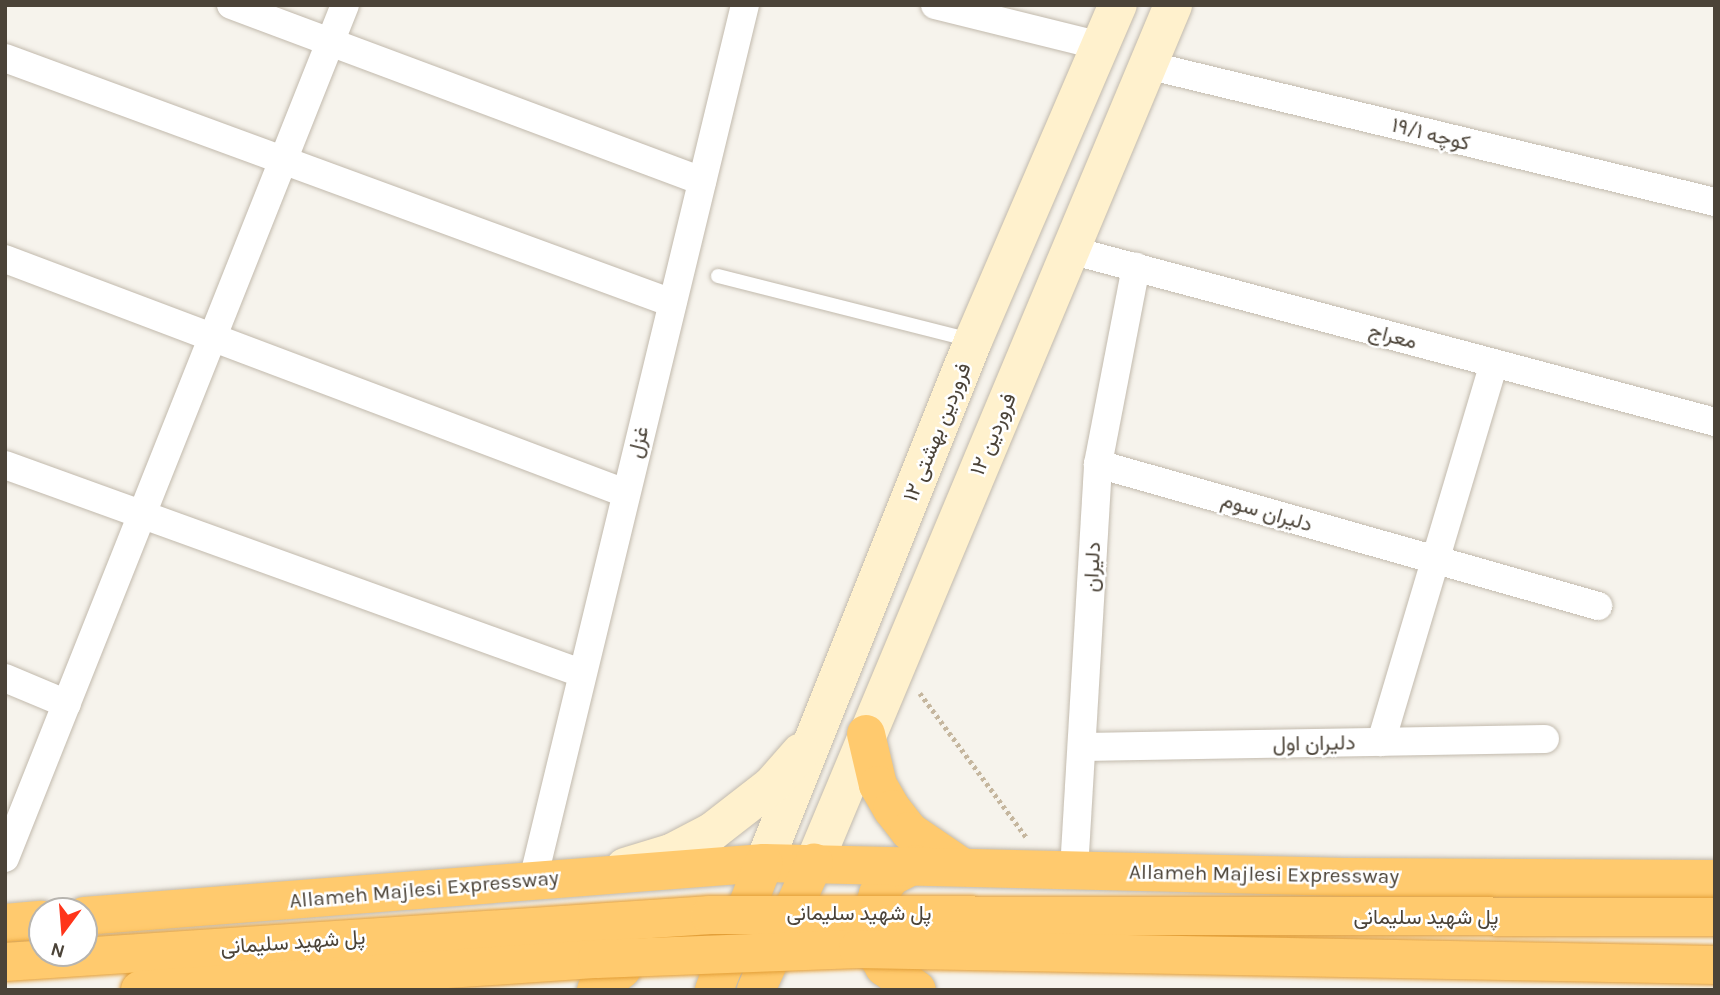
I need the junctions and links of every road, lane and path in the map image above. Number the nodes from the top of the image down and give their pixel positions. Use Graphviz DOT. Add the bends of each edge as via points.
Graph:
graph roads {
  1 [pos="231,5"];
  2 [pos="345,5"];
  3 [pos="745,5"];
  4 [pos="935,5"];
  5 [pos="1118,5"];
  6 [pos="1173,5"];
  7 [pos="331,42"];
  8 [pos="1101,46"];
  9 [pos="5,58"];
  10 [pos="1147,65"];
  11 [pos="284,160"];
  12 [pos="702,181"];
  13 [pos="1715,202"];
  14 [pos="1070,250"];
  15 [pos="5,259"];
  16 [pos="1136,267"];
  17 [pos="718,276"];
  18 [pos="672,303"];
  19 [pos="213,337"];
  20 [pos="973,341"];
  21 [pos="1494,363"];
  22 [pos="1715,422"];
  23 [pos="1098,464"];
  24 [pos="5,465"];
  25 [pos="625,493"];
  26 [pos="142,514"];
  27 [pos="1435,560"];
  28 [pos="1598,606"];
  29 [pos="897,661"];
  30 [pos="581,673"];
  31 [pos="5,678"];
  32 [pos="67,704"];
  33 [pos="866,734"];
  34 [pos="815,736"];
  35 [pos="1545,739"];
  36 [pos="1381,742"];
  37 [pos="1083,747"];
  38 [pos="13,817"];
  39 [pos="5,858"];
  40 [pos="764,863"];
  41 [pos="814,863"];
  42 [pos="916,864"];
  43 [pos="959,865"];
  44 [pos="1061,869"];
  45 [pos="591,875"];
  46 [pos="1715,879"];
  47 [pos="533,880"];
  48 [pos="98,915"];
  49 [pos="1715,917"];
  50 [pos="28,921"];
  51 [pos="5,923"];
  52 [pos="5,962"];
  53 [pos="1715,965"];
  54 [pos="140,990"];
  55 [pos="596,990"];
  56 [pos="714,990"];
  57 [pos="756,990"];
  58 [pos="917,990"];
  1 -- 7 [label="street"];
  2 -- 7 [label="street"];
  3 -- 12 [label="street, غزل"];
  4 -- 8 [label="street"];
  5 -- 8 [label="street, ۱۲ فروردین بهشتی"];
  6 -- 10 [label="street, ۱۲ فروردین"];
  7 -- 11 [label="street"];
  7 -- 12 [label="street"];
  8 -- 20 [label="street, ۱۲ فروردین بهشتی"];
  9 -- 11 [label="street"];
  10 -- 13 [label="street, کوچه ۱۹/۱"];
  10 -- 14 [label="street, ۱۲ فروردین"];
  11 -- 18 [label="street"];
  11 -- 19 [label="street"];
  12 -- 18 [label="street, غزل"];
  14 -- 16 [label="street, معراج"];
  14 -- 29 [label="street, ۱۲ فروردین"];
  15 -- 19 [label="street"];
  16 -- 21 [label="street, معراج"];
  16 -- 23 [label="street, دلیران"];
  17 -- 20 [label="lane"];
  18 -- 25 [label="street, غزل"];
  19 -- 25 [label="street"];
  19 -- 26 [label="street"];
  20 -- 34 [label="street, ۱۲ فروردین بهشتی"];
  21 -- 22 [label="street, معراج"];
  21 -- 27 [label="street"];
  23 -- 27 [label="street, دلیران سوم"];
  23 -- 37 [label="street, دلیران"];
  24 -- 26 [label="street"];
  25 -- 30 [label="street, غزل"];
  26 -- 30 [label="street"];
  26 -- 32 [label="street"];
  27 -- 28 [label="street, دلیران سوم"];
  27 -- 36 [label="street"];
  29 -- 33 [label="street, ۱۲ فروردین"];
  29 -- 44 [label="path"];
  30 -- 47 [label="street, غزل"];
  31 -- 32 [label="street"];
  32 -- 38 [label="street"];
  33 -- 41 [label="street, ۱۲ فروردین"];
  33 -- 43 [label="highway" via="878,785 892,809 909,831"];
  34 -- 40 [label="street, ۱۲ فروردین بهشتی"];
  34 -- 45 [label="street" via="772,785 713,831 671,853"];
  35 -- 36 [label="street, دلیران اول"];
  36 -- 37 [label="street, دلیران اول"];
  37 -- 44 [label="street, دلیران"];
  38 -- 39 [label="street"];
  40 -- 41 [label="highway, Allameh Majlesi Expressway"];
  40 -- 45 [label="highway, Allameh Majlesi Expressway"];
  40 -- 56 [label="highway"];
  41 -- 42 [label="highway, Allameh Majlesi Expressway"];
  41 -- 57 [label="highway"];
  42 -- 43 [label="highway, Allameh Majlesi Expressway"];
  42 -- 58 [label="highway" via="892,876 878,894 870,921 872,945 884,967"];
  43 -- 44 [label="highway, Allameh Majlesi Expressway"];
  44 -- 46 [label="highway, Allameh Majlesi Expressway"];
  45 -- 47 [label="highway, Allameh Majlesi Expressway"];
  45 -- 55 [label="highway" via="628,927 622,969"];
  47 -- 48 [label="highway, Allameh Majlesi Expressway"];
  49 -- 52 [label="highway, پل شهید سلیمانی, bridge" via="710,915"];
  50 -- 51 [label="highway"];
  53 -- 54 [label="highway, پل شهید سلیمانی, bridge" via="858,949 597,959"];
}
